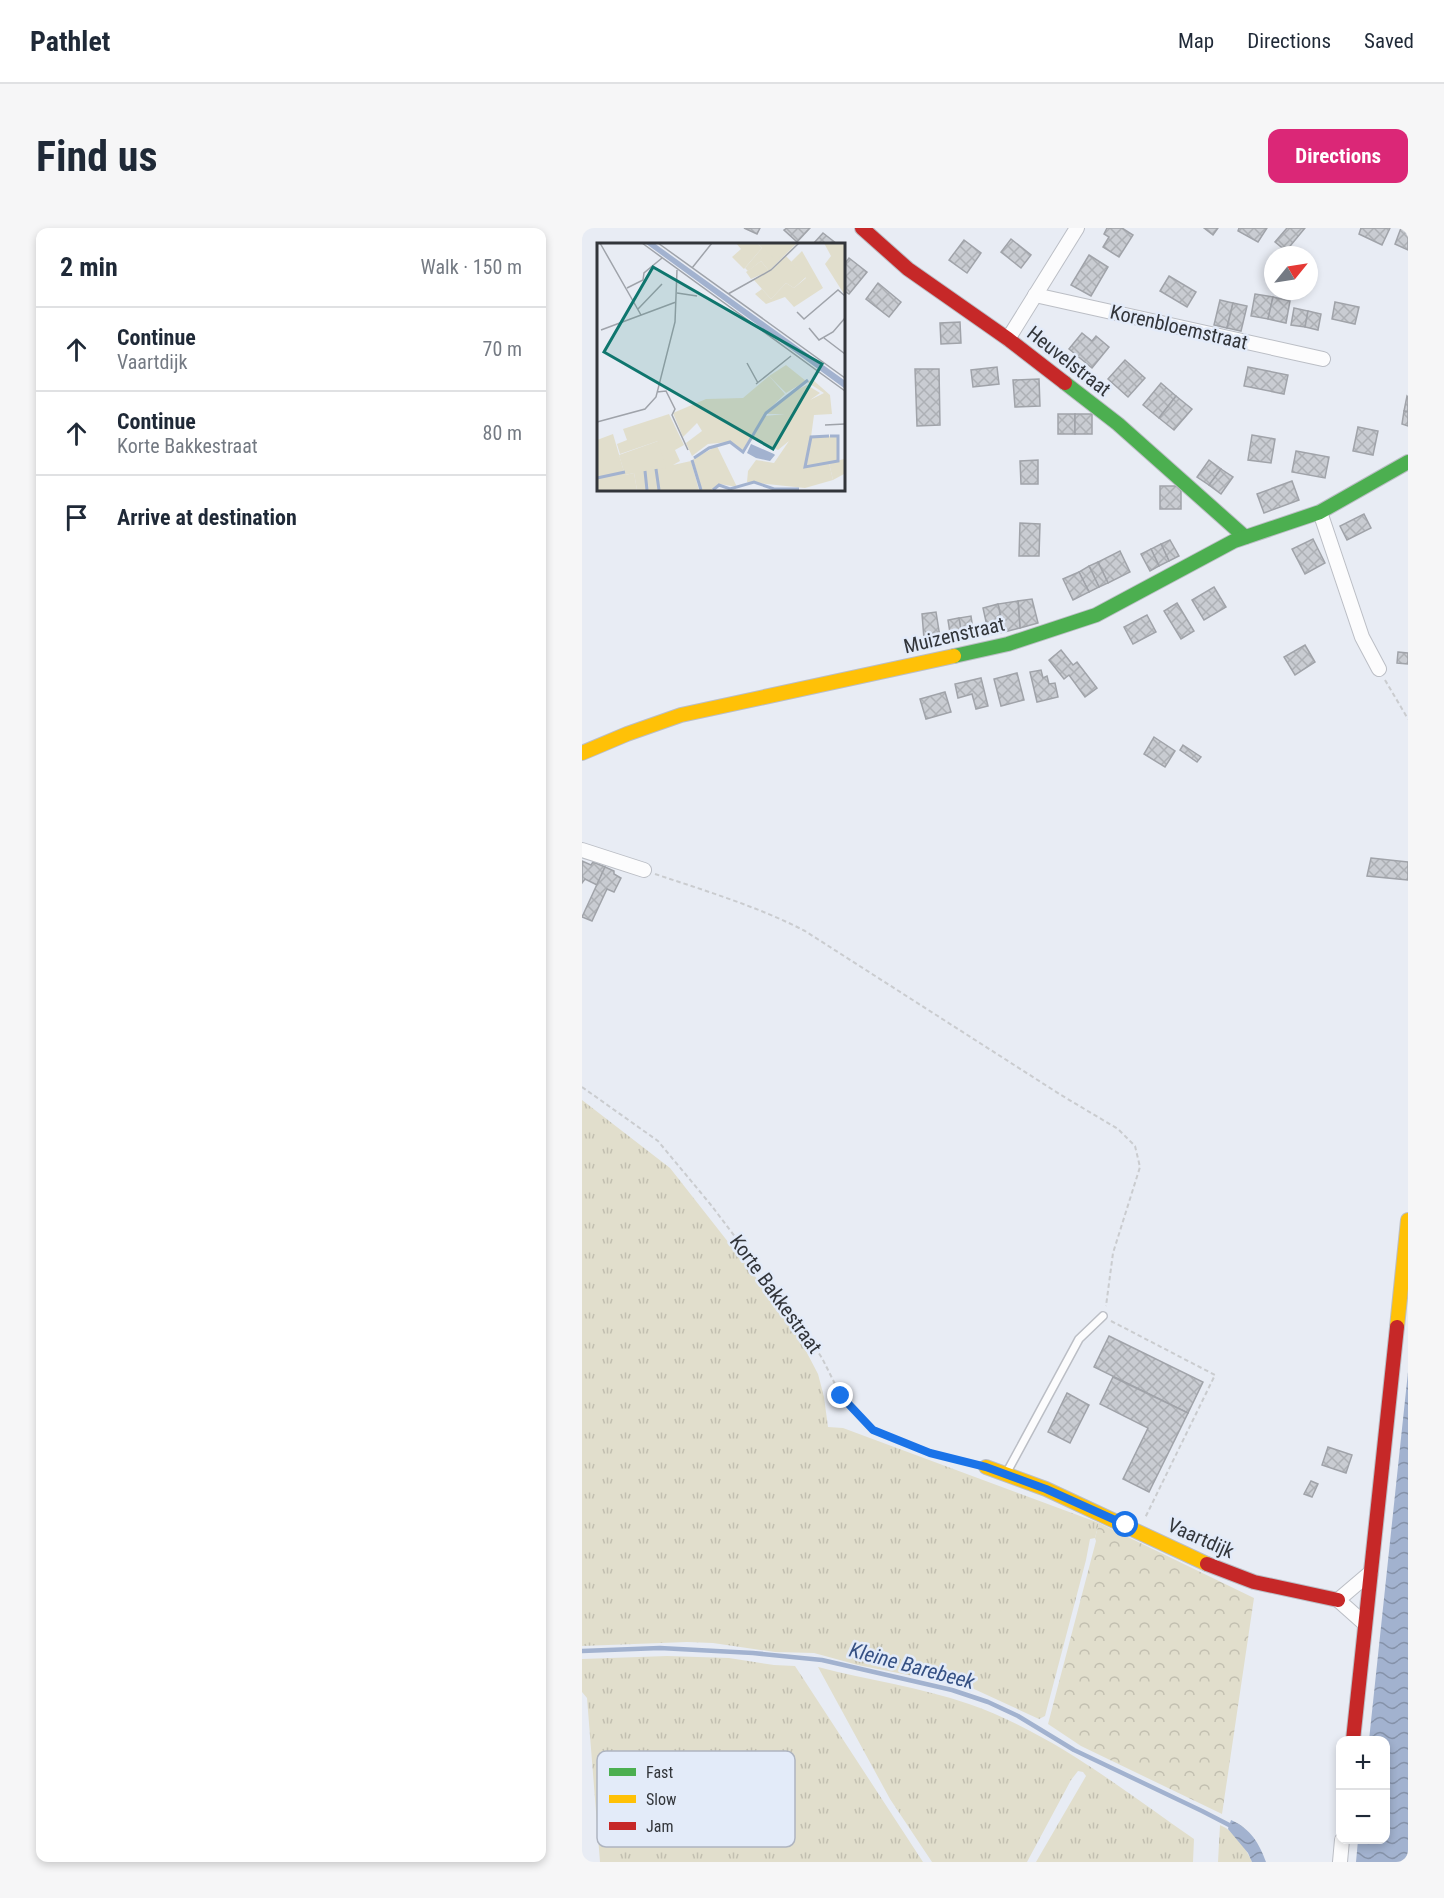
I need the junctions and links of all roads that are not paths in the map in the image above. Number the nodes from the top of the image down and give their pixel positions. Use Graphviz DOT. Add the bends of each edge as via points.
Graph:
graph roads {
  1 [pos="862,228"];
  2 [pos="1077,228"];
  3 [pos="1035,295"];
  4 [pos="1008,339"];
  5 [pos="1323,359"];
  6 [pos="1408,462"];
  7 [pos="1320,512"];
  8 [pos="1245,537"];
  9 [pos="1379,669"];
  10 [pos="582,753"];
  11 [pos="582,850"];
  12 [pos="644,870"];
  13 [pos="1408,1220"];
  14 [pos="1102,1316"];
  15 [pos="986,1467"];
  16 [pos="1006,1474"];
  17 [pos="1371,1572"];
  18 [pos="1338,1600"];
  19 [pos="1365,1624"];
  20 [pos="1353,1736"];
  21 [pos="1342,1844"];
  22 [pos="1340,1862"];
  1 -- 4 [label="street, Heuvelstraat" via="908,269"];
  2 -- 3 [label="street"];
  3 -- 4 [label="street"];
  3 -- 5 [label="street, Korenbloemstraat"];
  4 -- 8 [label="street, Heuvelstraat" via="1118,424"];
  6 -- 7 [label="street, Muizenstraat"];
  7 -- 8 [label="street, Muizenstraat"];
  7 -- 9 [label="street" via="1362,637"];
  8 -- 10 [label="street, Muizenstraat" via="1096,615 1048,632 681,715"];
  11 -- 12 [label="street"];
  13 -- 17 [label="street"];
  14 -- 16 [label="lane" via="1079,1339"];
  15 -- 16 [label="street, Vaartdijk"];
  16 -- 18 [label="street, Vaartdijk" via="1254,1582"];
  17 -- 18 [label="street"];
  17 -- 19 [label="street"];
  18 -- 19 [label="street, Vaartdijk"];
  19 -- 20 [label="street"];
  21 -- 22 [label="street"];
}
